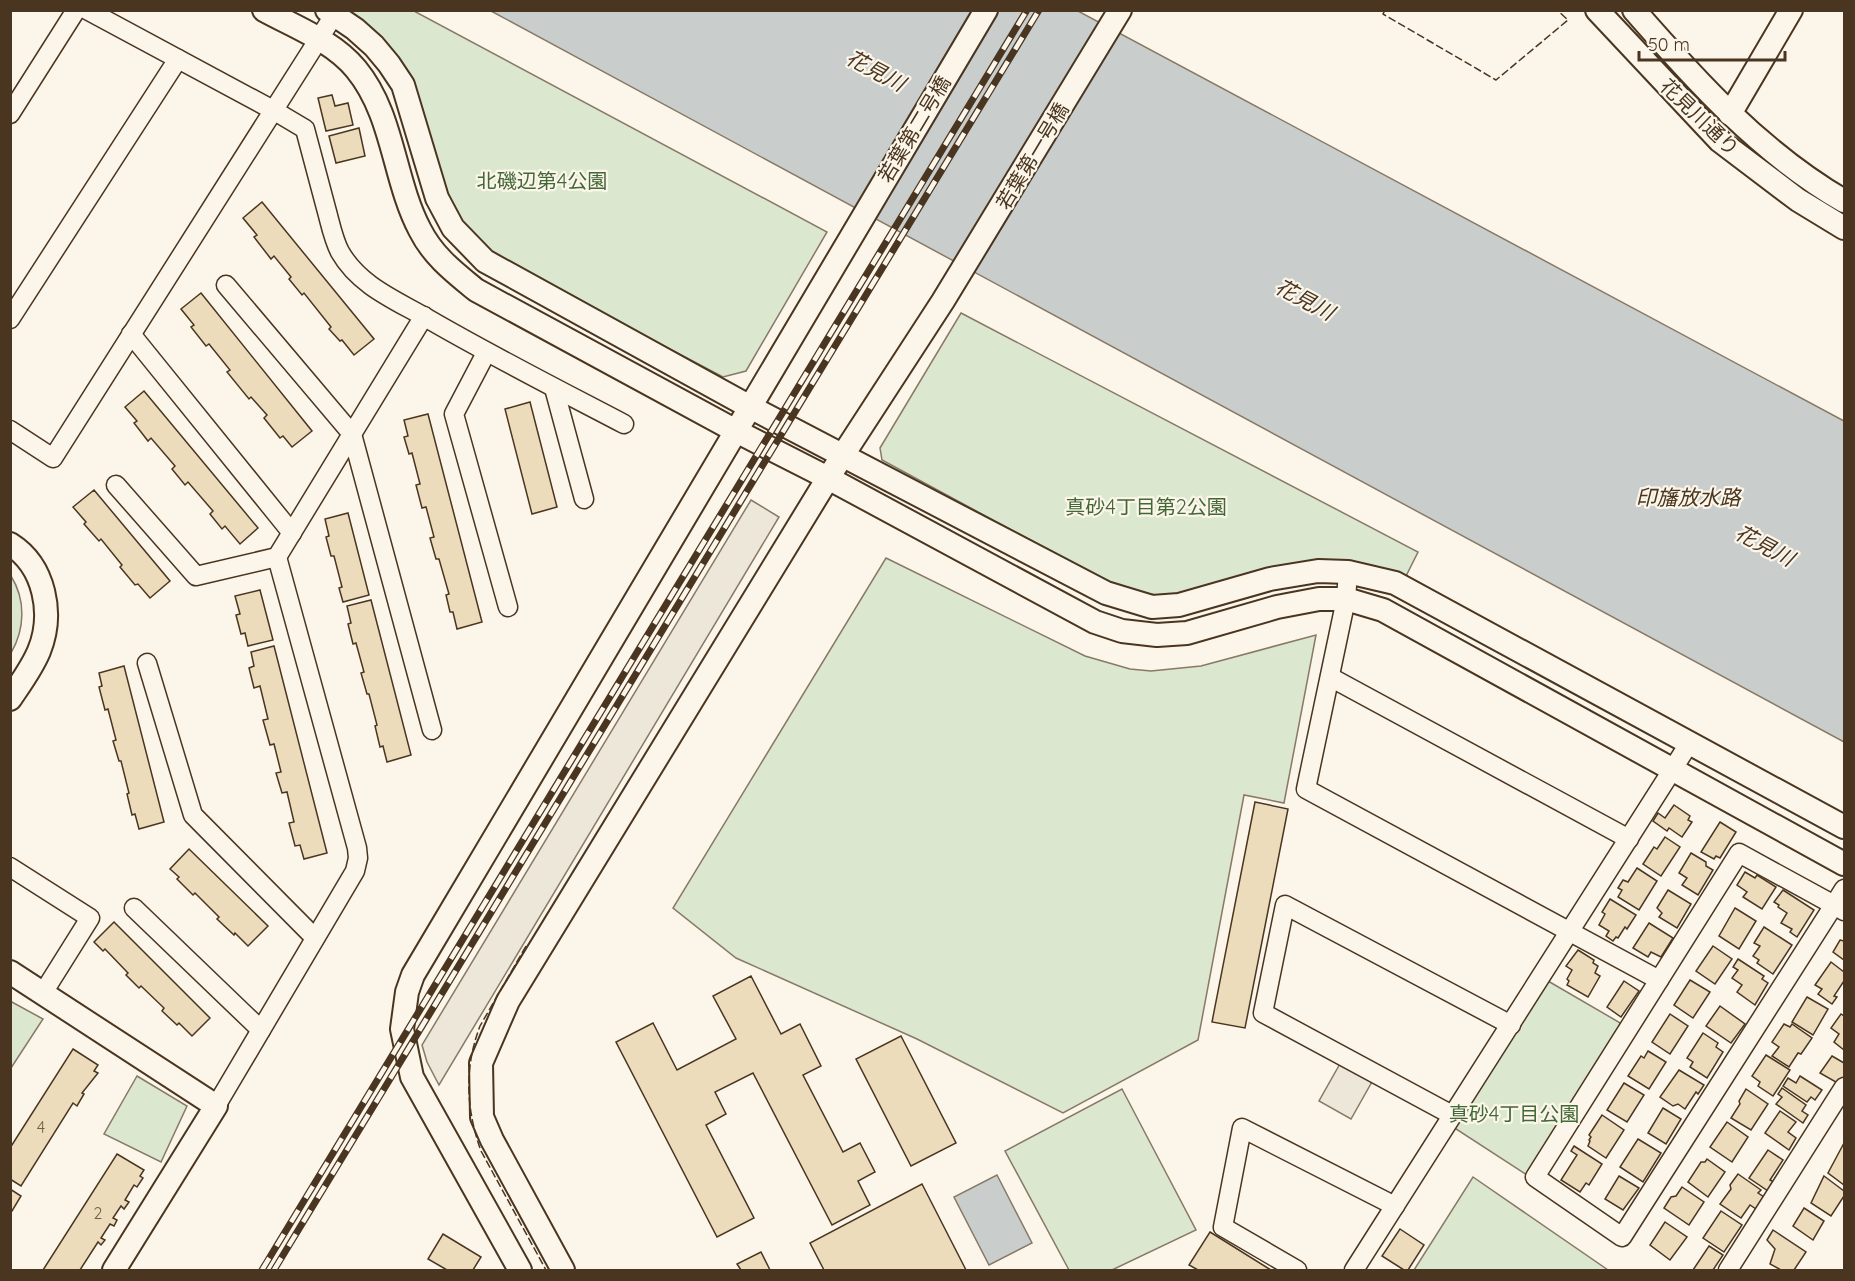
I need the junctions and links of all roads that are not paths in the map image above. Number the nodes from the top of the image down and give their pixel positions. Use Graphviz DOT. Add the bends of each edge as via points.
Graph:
graph roads {
  1 [pos="76,10"];
  2 [pos="87,10"];
  3 [pos="264,10"];
  4 [pos="986,10"];
  5 [pos="1120,10"];
  6 [pos="1597,10"];
  7 [pos="1634,10"];
  8 [pos="1791,10"];
  9 [pos="1795,10"];
  10 [pos="330,13"];
  11 [pos="1776,37"];
  12 [pos="318,39"];
  13 [pos="178,59"];
  14 [pos="273,110"];
  15 [pos="10,114"];
  16 [pos="1730,114"];
  17 [pos="1845,201"];
  18 [pos="1845,228"];
  19 [pos="226,285"];
  20 [pos="424,316"];
  21 [pos="10,319"];
  22 [pos="131,334"];
  23 [pos="486,353"];
  24 [pos="554,388"];
  25 [pos="750,407"];
  26 [pos="624,424"];
  27 [pos="10,430"];
  28 [pos="736,431"];
  29 [pos="352,434"];
  30 [pos="843,456"];
  31 [pos="828,478"];
  32 [pos="116,485"];
  33 [pos="584,499"];
  34 [pos="292,533"];
  35 [pos="10,544"];
  36 [pos="277,557"];
  37 [pos="1348,572"];
  38 [pos="1346,599"];
  39 [pos="508,607"];
  40 [pos="147,663"];
  41 [pos="1330,677"];
  42 [pos="10,699"];
  43 [pos="432,729"];
  44 [pos="1690,742"];
  45 [pos="1673,769"];
  46 [pos="1845,827"];
  47 [pos="1629,839"];
  48 [pos="1845,864"];
  49 [pos="10,867"];
  50 [pos="1845,889"];
  51 [pos="134,908"];
  52 [pos="1839,908"];
  53 [pos="1570,931"];
  54 [pos="315,938"];
  55 [pos="10,972"];
  56 [pos="1659,980"];
  57 [pos="43,993"];
  58 [pos="1511,1025"];
  59 [pos="261,1030"];
  60 [pos="1845,1087"];
  61 [pos="216,1106"];
  62 [pos="1452,1115"];
  63 [pos="1395,1206"];
  64 [pos="114,1270"];
  65 [pos="520,1270"];
  66 [pos="563,1270"];
  67 [pos="1297,1270"];
  68 [pos="1354,1270"];
  69 [pos="1728,1270"];
  1 -- 15 [label="street"];
  2 -- 13 [label="street"];
  3 -- 12 [label="street"];
  4 -- 25 [label="street, 若葉第二号橋"];
  5 -- 30 [label="street, 若葉第一号橋" via="943,301"];
  6 -- 18 [label="street, 花見川通り" via="1720,141 1798,200"];
  7 -- 16 [label="street, 花見川通り"];
  8 -- 11 [label="street"];
  9 -- 11 [label="street"];
  10 -- 12 [label="street"];
  10 -- 25 [label="street" via="374,46 403,85 437,198 453,228 485,261"];
  11 -- 16 [label="street"];
  12 -- 14 [label="street"];
  12 -- 28 [label="street" via="355,68 378,102 409,207 420,232 443,263 476,290"];
  13 -- 14 [label="street"];
  13 -- 21 [label="street"];
  14 -- 20 [label="street" via="305,129 332,230 352,268 393,301"];
  14 -- 22 [label="street"];
  16 -- 17 [label="street, 花見川通り" via="1785,160"];
  19 -- 29 [label="street"];
  20 -- 23 [label="street"];
  20 -- 29 [label="street"];
  22 -- 27 [label="street" via="53,458"];
  22 -- 34 [label="street"];
  23 -- 24 [label="street"];
  23 -- 39 [label="street" via="454,414"];
  24 -- 26 [label="street"];
  24 -- 33 [label="street"];
  25 -- 28 [label="street, 若葉第二号橋"];
  25 -- 30 [label="street"];
  28 -- 31 [label="street"];
  28 -- 65 [label="street, 若葉第二号橋" via="412,975 407,992 402,1029 412,1077"];
  29 -- 34 [label="street"];
  29 -- 43 [label="street"];
  30 -- 31 [label="street, 若葉第一号橋"];
  30 -- 37 [label="street" via="1106,593 1152,607 1179,605 1270,579 1318,571"];
  31 -- 38 [label="street" via="1095,622 1122,631 1187,633 1276,607 1319,599"];
  31 -- 66 [label="street, 若葉第一号橋" via="508,1001 481,1063 482,1117"];
  32 -- 36 [label="street" via="196,576"];
  34 -- 36 [label="street"];
  35 -- 42 [label="street" via="35,567 47,616 39,651"];
  36 -- 54 [label="street" via="358,858 355,871"];
  37 -- 38 [label="street"];
  37 -- 44 [label="street" via="1395,583"];
  38 -- 41 [label="street"];
  38 -- 45 [label="street" via="1383,610"];
  40 -- 54 [label="street" via="193,815"];
  41 -- 47 [label="street"];
  41 -- 53 [label="street" via="1306,789"];
  44 -- 45 [label="street"];
  44 -- 46 [label="street"];
  45 -- 47 [label="street"];
  45 -- 48 [label="street"];
  47 -- 53 [label="street"];
  49 -- 57 [label="street" via="90,918"];
  50 -- 52 [label="street"];
  51 -- 59 [label="street"];
  52 -- 56 [label="street" via="1739,853"];
  52 -- 56 [label="street" via="1622,1237 1535,1177"];
  53 -- 56 [label="street"];
  53 -- 58 [label="street"];
  54 -- 59 [label="street"];
  55 -- 57 [label="street"];
  57 -- 61 [label="street"];
  58 -- 62 [label="street"];
  58 -- 62 [label="street" via="1285,904 1263,1013"];
  59 -- 61 [label="street"];
  60 -- 69 [label="street"];
  61 -- 64 [label="street"];
  62 -- 63 [label="street"];
  63 -- 67 [label="street" via="1242,1128 1223,1227"];
  63 -- 68 [label="street"];
}
